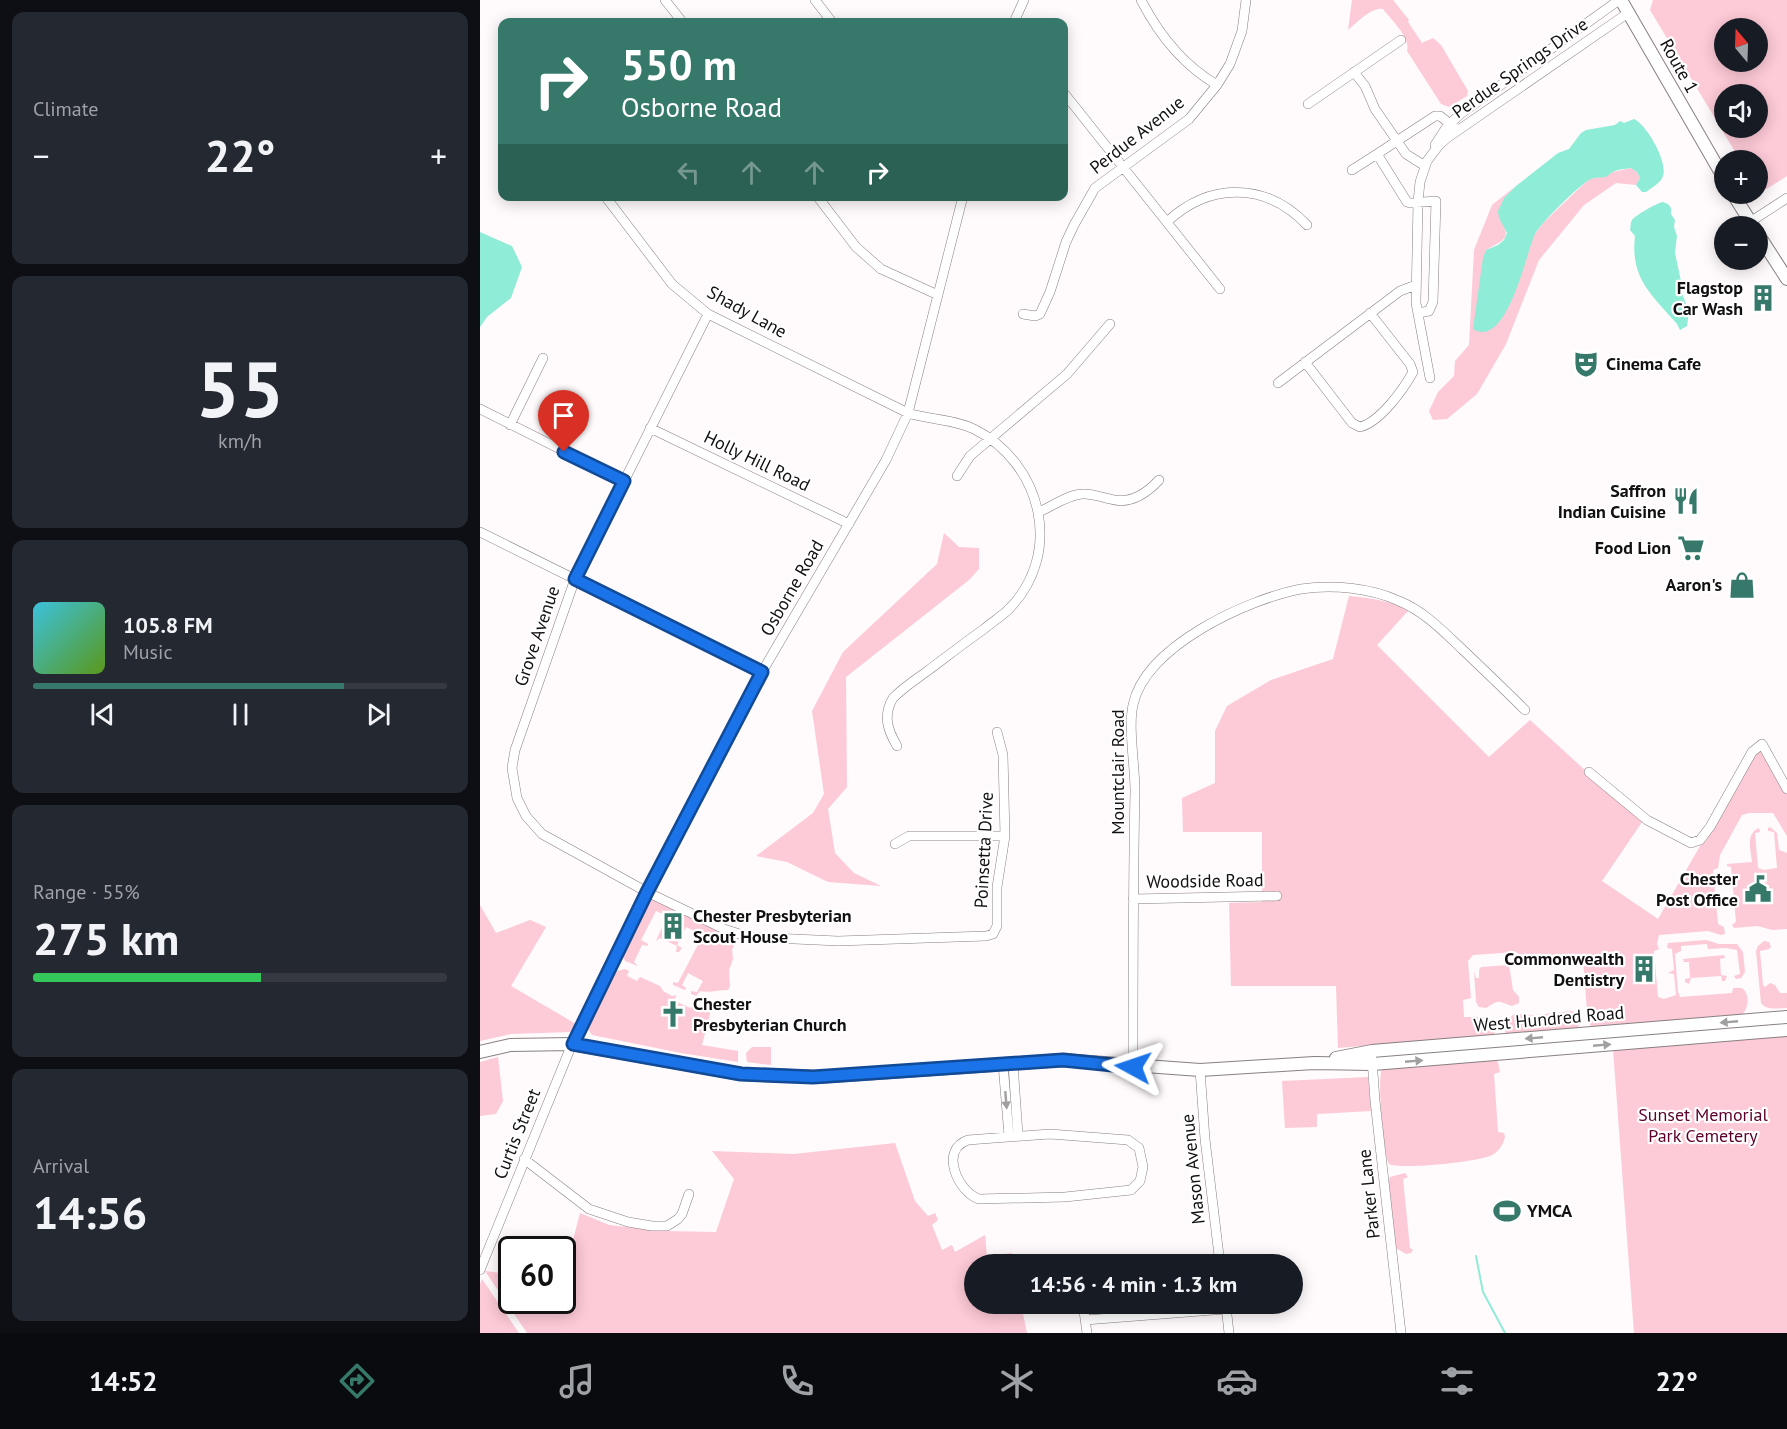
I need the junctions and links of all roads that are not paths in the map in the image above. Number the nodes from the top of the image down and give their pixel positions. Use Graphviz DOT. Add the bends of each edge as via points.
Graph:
graph roads {
  1 [pos="666,0"];
  2 [pos="815,0"];
  3 [pos="1024,0"];
  4 [pos="1142,0"];
  5 [pos="1246,0"];
  6 [pos="1620,0"];
  7 [pos="1628,13"];
  8 [pos="679,18"];
  9 [pos="829,18"];
  10 [pos="1016,18"];
  11 [pos="1401,40"];
  12 [pos="1354,72"];
  13 [pos="1217,85"];
  14 [pos="1068,98"];
  15 [pos="1308,104"];
  16 [pos="1450,123"];
  17 [pos="1458,130"];
  18 [pos="1397,141"];
  19 [pos="1432,153"];
  20 [pos="1377,154"];
  21 [pos="1714,162"];
  22 [pos="1425,166"];
  23 [pos="1125,168"];
  24 [pos="1352,170"];
  25 [pos="1787,198"];
  26 [pos="609,201"];
  27 [pos="821,201"];
  28 [pos="962,201"];
  29 [pos="1418,202"];
  30 [pos="1763,216"];
  31 [pos="1167,222"];
  32 [pos="1307,225"];
  33 [pos="1768,250"];
  34 [pos="1787,279"];
  35 [pos="1416,285"];
  36 [pos="1220,289"];
  37 [pos="939,295"];
  38 [pos="1370,313"];
  39 [pos="1418,313"];
  40 [pos="708,314"];
  41 [pos="1023,314"];
  42 [pos="1110,324"];
  43 [pos="543,358"];
  44 [pos="1305,362"];
  45 [pos="1428,366"];
  46 [pos="1412,368"];
  47 [pos="1430,378"];
  48 [pos="1278,383"];
  49 [pos="480,409"];
  50 [pos="908,413"];
  51 [pos="510,425"];
  52 [pos="650,428"];
  53 [pos="990,438"];
  54 [pos="957,476"];
  55 [pos="1159,480"];
  56 [pos="624,481"];
  57 [pos="1040,513"];
  58 [pos="849,524"];
  59 [pos="480,532"];
  60 [pos="575,579"];
  61 [pos="762,672"];
  62 [pos="1525,710"];
  63 [pos="997,732"];
  64 [pos="897,746"];
  65 [pos="1589,772"];
  66 [pos="1787,789"];
  67 [pos="1005,836"];
  68 [pos="895,844"];
  69 [pos="647,892"];
  70 [pos="1277,896"];
  71 [pos="1133,899"];
  72 [pos="993,934"];
  73 [pos="1787,1017"];
  74 [pos="1787,1030"];
  75 [pos="573,1044"];
  76 [pos="1372,1051"];
  77 [pos="480,1052"];
  78 [pos="1314,1063"];
  79 [pos="1008,1064"];
  80 [pos="1373,1064"];
  81 [pos="1133,1067"];
  82 [pos="1200,1070"];
  83 [pos="1014,1135"];
  84 [pos="524,1159"];
  85 [pos="689,1194"];
  86 [pos="1219,1254"];
  87 [pos="480,1270"];
  88 [pos="1084,1314"];
  89 [pos="1145,1314"];
  90 [pos="1227,1314"];
  91 [pos="1085,1320"];
  92 [pos="1087,1333"];
  93 [pos="1229,1333"];
  94 [pos="1401,1333"];
  1 -- 8 [label="street"];
  2 -- 9 [label="street"];
  3 -- 10 [label="street"];
  4 -- 13 [label="street" via="1156,26 1180,56"];
  5 -- 13 [label="street, Perdue Avenue" via="1242,31"];
  6 -- 7 [label="main road, Route 1"];
  6 -- 16 [label="street, Perdue Springs Drive"];
  7 -- 17 [label="street, Perdue Springs Drive"];
  7 -- 21 [label="main road, Route 1"];
  11 -- 12 [label="street"];
  12 -- 15 [label="street"];
  12 -- 18 [label="street"];
  13 -- 23 [label="street, Perdue Avenue" via="1189,118"];
  14 -- 23 [label="street"];
  16 -- 17 [label="street"];
  16 -- 18 [label="street" via="1435,116"];
  16 -- 19 [label="street, Perdue Springs Drive"];
  17 -- 19 [label="street, Perdue Springs Drive"];
  18 -- 20 [label="street"];
  18 -- 22 [label="street" via="1409,157"];
  19 -- 22 [label="street, Perdue Springs Drive"];
  20 -- 24 [label="street"];
  20 -- 29 [label="street" via="1407,202"];
  22 -- 29 [label="street, Perdue Springs Drive"];
  23 -- 31 [label="street"];
  23 -- 41 [label="street, Perdue Avenue" via="1095,188 1066,242 1040,314"];
  25 -- 30 [label="street"];
  26 -- 40 [label="street, Shady Lane" via="672,284"];
  27 -- 37 [label="street" via="856,247 882,269"];
  28 -- 37 [label="street, Osborne Road"];
  29 -- 35 [label="street, Perdue Springs Drive"];
  29 -- 39 [label="street" via="1436,201 1433,302 1429,311"];
  31 -- 32 [label="street" via="1198,200 1235,192 1275,201"];
  31 -- 36 [label="street"];
  33 -- 34 [label="main road"];
  35 -- 38 [label="street" via="1400,291"];
  35 -- 39 [label="street, Perdue Springs Drive"];
  37 -- 50 [label="street, Osborne Road"];
  38 -- 44 [label="street"];
  38 -- 46 [label="street"];
  39 -- 45 [label="street, Perdue Springs Drive"];
  40 -- 50 [label="street, Shady Lane"];
  40 -- 52 [label="street, Grove Avenue"];
  42 -- 53 [label="street" via="1067,374"];
  43 -- 51 [label="street"];
  44 -- 46 [label="street" via="1352,423 1360,427 1389,406 1411,376"];
  44 -- 48 [label="street"];
  45 -- 46 [label="street"];
  45 -- 47 [label="street, Perdue Springs Drive"];
  49 -- 51 [label="street"];
  50 -- 53 [label="street, Shady Lane" via="957,422"];
  50 -- 58 [label="street, Osborne Road"];
  51 -- 56 [label="street"];
  52 -- 56 [label="street, Grove Avenue"];
  52 -- 58 [label="street, Holly Hill Road"];
  53 -- 54 [label="street" via="970,456"];
  53 -- 57 [label="street, Shady Lane" via="1027,480"];
  55 -- 57 [label="street" via="1132,499 1118,501 1079,494"];
  56 -- 60 [label="street, Grove Avenue"];
  57 -- 64 [label="street" via="1037,558 1019,599 893,698 887,727"];
  58 -- 61 [label="street, Osborne Road"];
  59 -- 60 [label="street"];
  60 -- 61 [label="street"];
  60 -- 69 [label="street, Grove Avenue" via="515,750 512,768 517,798 542,834"];
  61 -- 69 [label="street, Osborne Road"];
  62 -- 71 [label="street, Mountclair Road" via="1417,611 1375,593 1347,588 1302,589 1261,601 1206,625 1158,663 1141,684 1132,705"];
  63 -- 67 [label="street, Poinsetta Drive" via="1003,755"];
  65 -- 66 [label="street" via="1647,820 1695,843 1710,827 1752,752 1762,744"];
  67 -- 68 [label="street" via="909,836"];
  67 -- 72 [label="street, Poinsetta Drive"];
  69 -- 72 [label="street, Grove Avenue" via="723,929 749,937 839,941"];
  69 -- 75 [label="street, Osborne Road"];
  70 -- 71 [label="street, Woodside Road"];
  71 -- 81 [label="street, Mountclair Road"];
  73 -- 76 [label="main road, West Hundred Road, one-way"];
  80 -- 74 [label="main road, West Hundred Road, one-way"];
  75 -- 77 [label="main road, West Hundred Road" via="510,1045"];
  75 -- 79 [label="main road, West Hundred Road" via="741,1074 818,1077"];
  75 -- 84 [label="street, Curtis Street"];
  76 -- 78 [label="main road, West Hundred Road"];
  76 -- 80 [label="street, Parker Lane"];
  78 -- 80 [label="main road, West Hundred Road"];
  78 -- 82 [label="main road, West Hundred Road"];
  79 -- 81 [label="main road, West Hundred Road" via="1063,1060"];
  79 -- 83 [label="street"];
  80 -- 94 [label="street, Parker Lane"];
  81 -- 82 [label="main road, West Hundred Road"];
  82 -- 86 [label="street, Mason Avenue"];
  83 -- 83 [label="street" via="968,1140 956,1147 953,1164 964,1187 974,1197 1065,1197 1128,1191 1142,1177 1139,1148 1128,1140"];
  84 -- 85 [label="street" via="589,1209 628,1222 668,1226 682,1214"];
  84 -- 87 [label="street, Curtis Street"];
  88 -- 91 [label="street"];
  89 -- 91 [label="street"];
  90 -- 93 [label="street"];
  91 -- 92 [label="street"];
}
